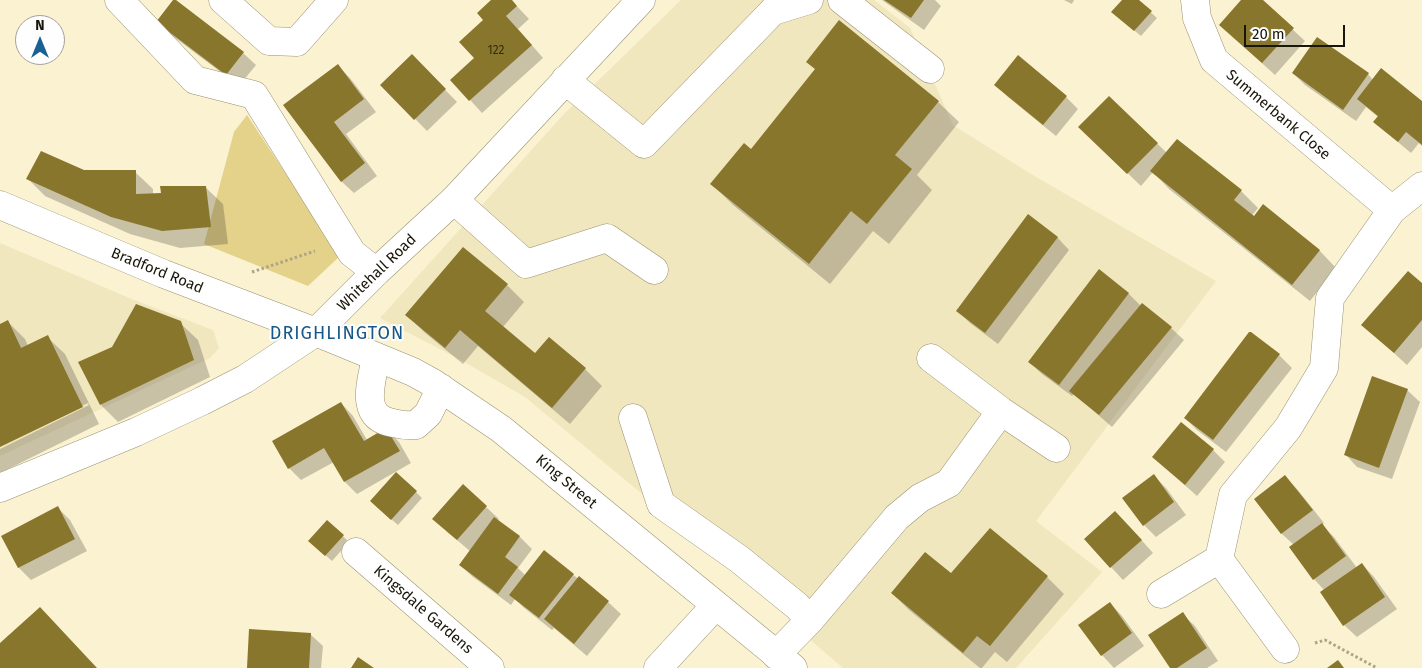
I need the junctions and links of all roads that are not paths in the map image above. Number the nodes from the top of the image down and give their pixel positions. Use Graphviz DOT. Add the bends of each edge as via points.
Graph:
graph roads {
  1 [pos="119,0"];
  2 [pos="223,0"];
  3 [pos="334,0"];
  4 [pos="639,0"];
  5 [pos="809,0"];
  6 [pos="842,0"];
  7 [pos="1195,0"];
  8 [pos="930,69"];
  9 [pos="565,80"];
  10 [pos="1422,186"];
  11 [pos="454,200"];
  12 [pos="0,205"];
  13 [pos="1392,210"];
  14 [pos="654,270"];
  15 [pos="376,272"];
  16 [pos="316,332"];
  17 [pos="376,357"];
  18 [pos="931,358"];
  19 [pos="441,388"];
  20 [pos="1001,411"];
  21 [pos="634,418"];
  22 [pos="1056,448"];
  23 [pos="0,488"];
  24 [pos="356,552"];
  25 [pos="1219,559"];
  26 [pos="1161,594"];
  27 [pos="715,606"];
  28 [pos="810,620"];
  29 [pos="1284,649"];
  30 [pos="784,662"];
  31 [pos="490,668"];
  32 [pos="658,668"];
  1 -- 15 [label="main road" via="195,80 254,95 352,253"];
  2 -- 3 [label="main road" via="269,41 297,42"];
  4 -- 9 [label="main road, Whitehall Road"];
  5 -- 9 [label="main road" via="773,10 644,144"];
  6 -- 8 [label="main road"];
  7 -- 13 [label="main road, Summerbank Close" via="1197,18 1214,60"];
  9 -- 11 [label="main road, Whitehall Road"];
  10 -- 13 [label="main road"];
  11 -- 14 [label="main road" via="526,264 607,238"];
  11 -- 15 [label="main road, Whitehall Road"];
  12 -- 16 [label="main road, Bradford Road" via="164,274"];
  13 -- 25 [label="main road" via="1330,298 1324,368 1288,428 1233,495"];
  15 -- 16 [label="main road, Whitehall Road"];
  16 -- 17 [label="main road, King Street"];
  16 -- 23 [label="main road, Whitehall Road" via="245,379 202,401"];
  17 -- 19 [label="main road, King Street"];
  17 -- 19 [label="main road" via="369,398 371,408 381,419 398,424 416,424 428,414"];
  18 -- 20 [label="main road"];
  19 -- 27 [label="main road, King Street" via="501,429"];
  20 -- 22 [label="main road"];
  20 -- 28 [label="main road" via="949,483 920,498 897,517"];
  21 -- 28 [label="main road" via="661,504 739,559"];
  24 -- 31 [label="main road, Kingsdale Gardens"];
  25 -- 26 [label="main road"];
  25 -- 29 [label="main road"];
  27 -- 30 [label="main road, King Street"];
  27 -- 32 [label="main road"];
  28 -- 30 [label="main road"];
}
